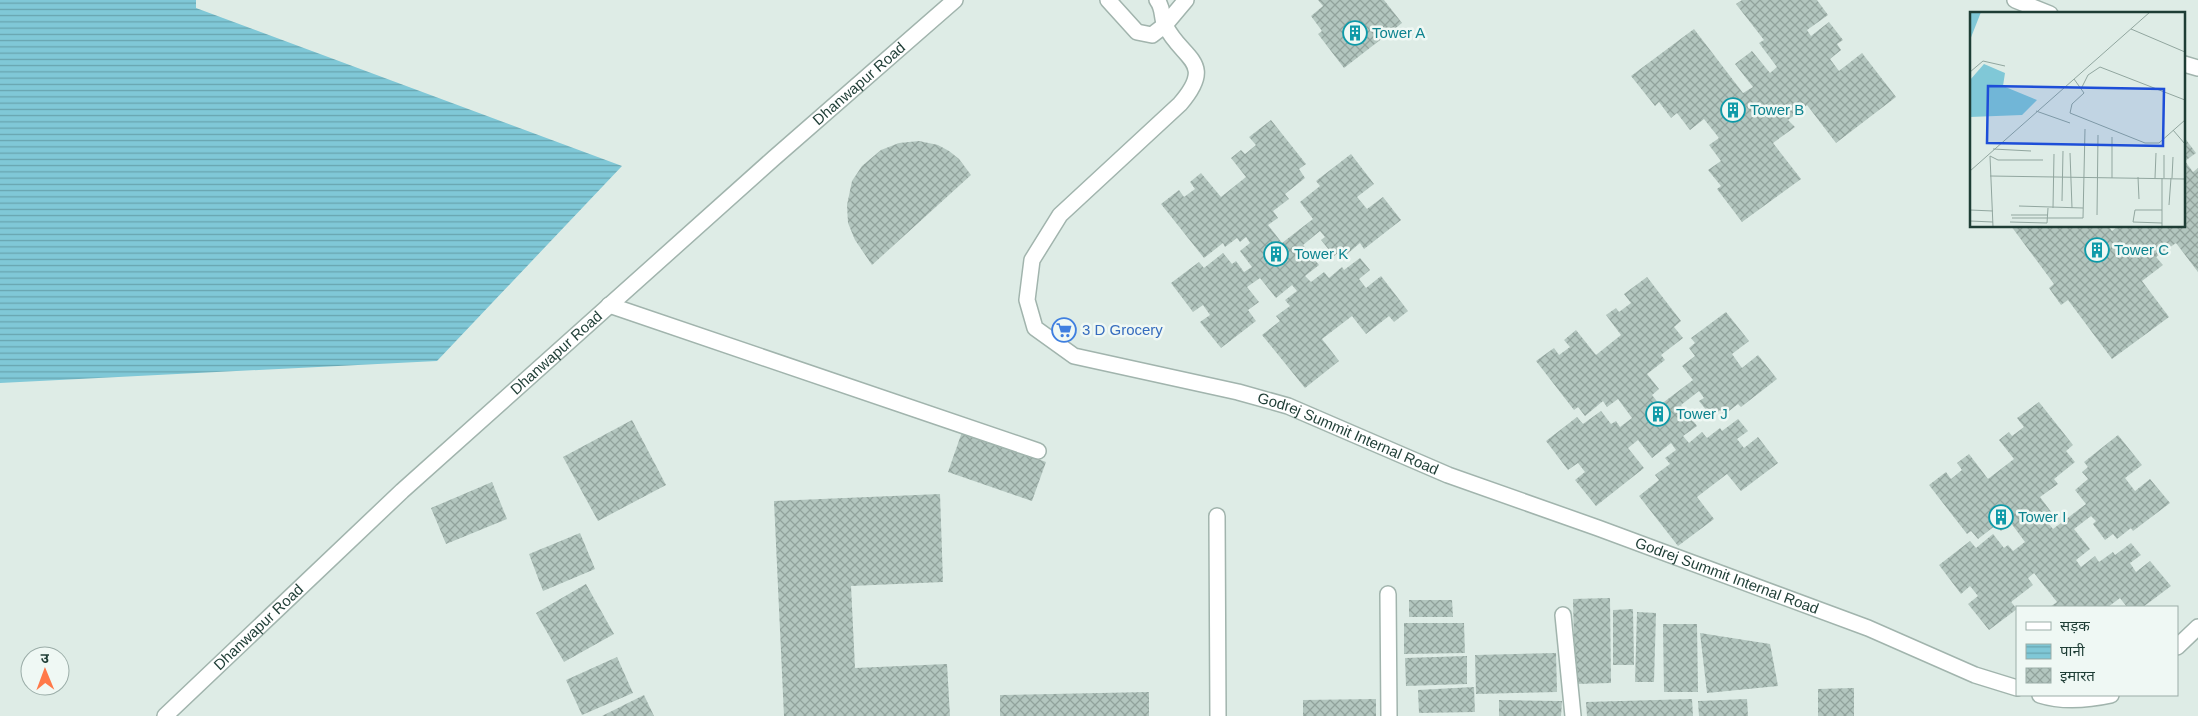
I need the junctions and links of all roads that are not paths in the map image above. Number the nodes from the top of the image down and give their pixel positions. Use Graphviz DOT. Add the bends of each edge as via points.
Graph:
graph roads {
  1 [pos="956,0"];
  2 [pos="1108,0"];
  3 [pos="1157,0"];
  4 [pos="1186,0"];
  5 [pos="2015,0"];
  6 [pos="2045,12"];
  7 [pos="1165,25"];
  8 [pos="609,305"];
  9 [pos="1038,451"];
  10 [pos="1217,516"];
  11 [pos="1388,594"];
  12 [pos="1563,615"];
  13 [pos="2198,627"];
  14 [pos="2178,646"];
  15 [pos="2016,688"];
  16 [pos="2043,696"];
  17 [pos="2106,696"];
  18 [pos="165,716"];
  19 [pos="1218,716"];
  20 [pos="1389,716"];
  21 [pos="1573,716"];
  1 -- 8 [label="street, Dhanwapur Road"];
  2 -- 7 [label="street" via="1137,32 1152,35"];
  3 -- 7 [label="street, Godrej Summit Internal Road" via="1162,7"];
  4 -- 7 [label="street"];
  5 -- 6 [label="street"];
  7 -- 15 [label="street, Godrej Summit Internal Road" via="1193,59 1196,70 1191,92 1060,215 1032,260 1027,300 1035,328 1074,356 1288,406 1448,475 1850,621 1975,674"];
  8 -- 9 [label="street"];
  8 -- 18 [label="street, Dhanwapur Road" via="402,491"];
  10 -- 19 [label="street"];
  11 -- 20 [label="street"];
  12 -- 21 [label="street"];
  13 -- 14 [label="street"];
  16 -- 17 [label="street" via="2091,699"];
}
